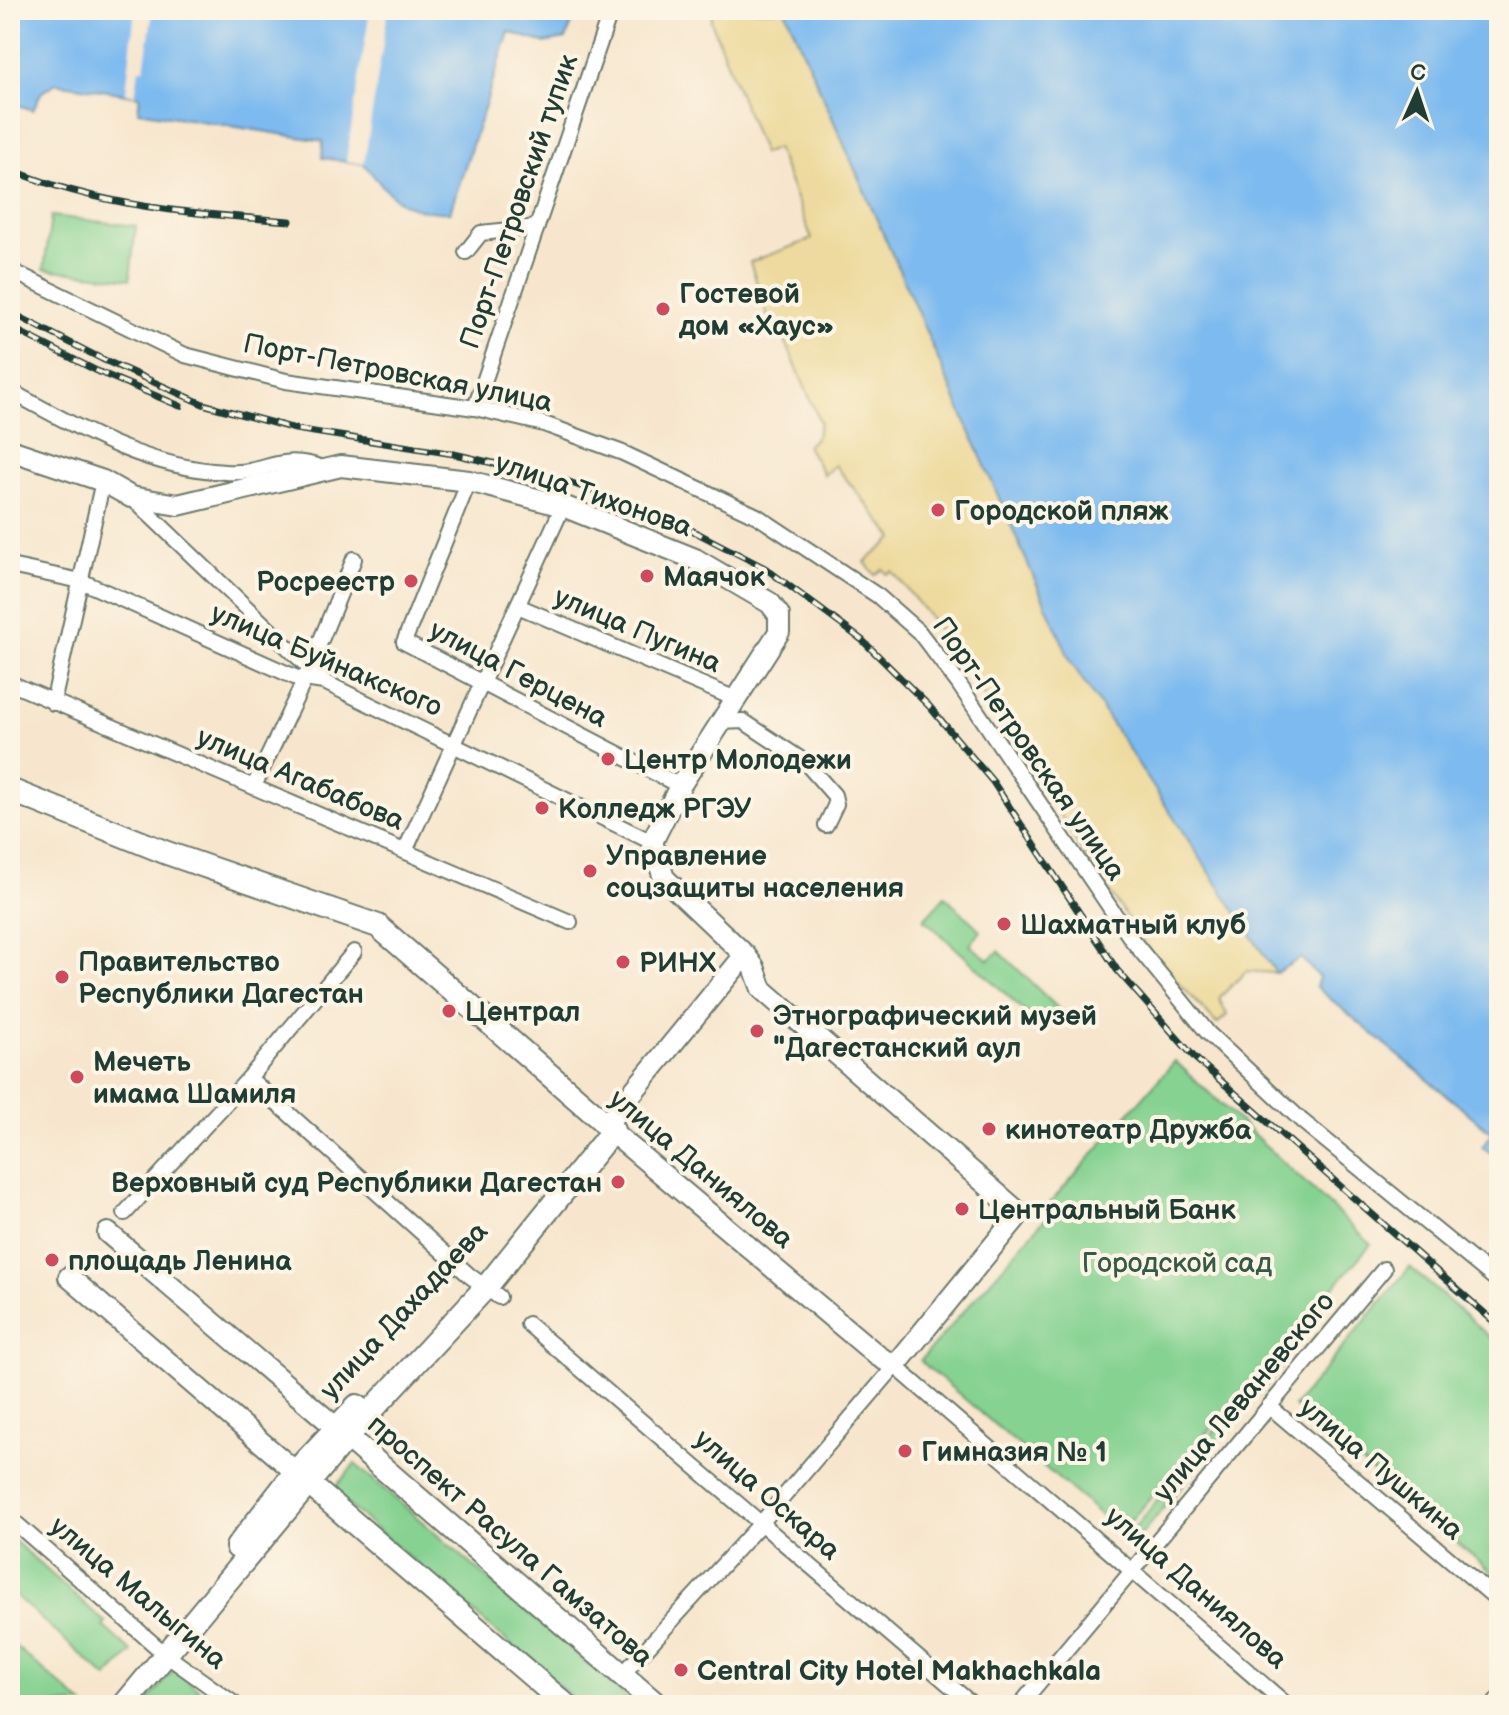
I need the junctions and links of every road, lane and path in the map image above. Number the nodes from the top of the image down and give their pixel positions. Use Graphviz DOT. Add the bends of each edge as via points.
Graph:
graph roads {
  1 [pos="611,10"];
  2 [pos="537,227"];
  3 [pos="466,252"];
  4 [pos="10,270"];
  5 [pos="10,391"];
  6 [pos="475,408"];
  7 [pos="10,450"];
  8 [pos="326,470"];
  9 [pos="103,481"];
  10 [pos="469,481"];
  11 [pos="131,497"];
  12 [pos="563,506"];
  13 [pos="354,559"];
  14 [pos="10,566"];
  15 [pos="81,581"];
  16 [pos="518,606"];
  17 [pos="307,672"];
  18 [pos="481,682"];
  19 [pos="10,683"];
  20 [pos="738,700"];
  21 [pos="53,703"];
  22 [pos="722,722"];
  23 [pos="452,744"];
  24 [pos="255,784"];
  25 [pos="680,786"];
  26 [pos="10,792"];
  27 [pos="826,825"];
  28 [pos="652,842"];
  29 [pos="405,851"];
  30 [pos="570,922"];
  31 [pos="354,952"];
  32 [pos="749,961"];
  33 [pos="249,1078"];
  34 [pos="609,1128"];
  35 [pos="125,1213"];
  36 [pos="108,1233"];
  37 [pos="1384,1269"];
  38 [pos="69,1277"];
  39 [pos="1499,1282"];
  40 [pos="488,1287"];
  41 [pos="528,1324"];
  42 [pos="895,1365"];
  43 [pos="1269,1406"];
  44 [pos="340,1433"];
  45 [pos="302,1477"];
  46 [pos="10,1518"];
  47 [pos="762,1522"];
  48 [pos="1133,1570"];
  49 [pos="1499,1601"];
  50 [pos="160,1650"];
  51 [pos="622,1675"];
  52 [pos="1499,1698"];
  53 [pos="106,1705"];
  54 [pos="124,1705"];
  55 [pos="236,1705"];
  56 [pos="566,1705"];
  57 [pos="657,1705"];
  58 [pos="973,1705"];
  59 [pos="1020,1705"];
  60 [pos="1287,1705"];
  61 [pos="1494,1705"];
  1 -- 2 [label="street, Порт-Петровский тупик"];
  2 -- 3 [label="street" via="481,233"];
  2 -- 6 [label="street, Порт-Петровский тупик"];
  4 -- 6 [label="street, Порт-Петровская улица" via="185,355 286,381"];
  5 -- 8 [label="street" via="164,465 226,472 301,460"];
  6 -- 39 [label="street, Порт-Петровская улица" via="544,424 712,492 878,596 919,632 958,683 1132,940 1208,1033 1302,1121"];
  7 -- 9 [label="street"];
  8 -- 10 [label="street, улица Тихонова" via="341,466"];
  8 -- 11 [label="street, улица Тихонова" via="178,505"];
  9 -- 11 [label="street"];
  9 -- 15 [label="street"];
  10 -- 12 [label="street, улица Тихонова"];
  10 -- 18 [label="street, улица Герцена" via="404,642"];
  11 -- 17 [label="street"];
  12 -- 16 [label="street"];
  12 -- 20 [label="street, улица Тихонова" via="695,559 770,603 780,624 775,640"];
  13 -- 17 [label="street"];
  14 -- 15 [label="street, улица Буйнакского"];
  15 -- 17 [label="street, улица Буйнакского"];
  15 -- 21 [label="street"];
  16 -- 18 [label="street"];
  16 -- 20 [label="street, улица Пугина"];
  17 -- 23 [label="street, улица Буйнакского"];
  17 -- 24 [label="street"];
  18 -- 23 [label="street"];
  18 -- 25 [label="street, улица Герцена"];
  19 -- 21 [label="street, улица Агабабова"];
  20 -- 22 [label="street"];
  21 -- 24 [label="street, улица Агабабова"];
  22 -- 25 [label="street"];
  22 -- 27 [label="street" via="743,721 805,762 834,795 836,804"];
  23 -- 28 [label="street, улица Буйнакского"];
  23 -- 29 [label="street"];
  24 -- 29 [label="street, улица Агабабова"];
  25 -- 28 [label="street"];
  26 -- 34 [label="main road, улица Даниялова" via="166,855 375,928"];
  28 -- 32 [label="street" via="664,878"];
  29 -- 30 [label="street, улица Агабабова"];
  31 -- 33 [label="street"];
  32 -- 34 [label="street, улица Дахадаева"];
  32 -- 42 [label="street" via="762,989 1017,1211"];
  33 -- 35 [label="street"];
  33 -- 40 [label="street"];
  34 -- 40 [label="main road, улица Дахадаева"];
  34 -- 42 [label="street, улица Даниялова"];
  36 -- 44 [label="street, проспект Расула Гамзатова"];
  37 -- 43 [label="street, улица Леваневского"];
  38 -- 45 [label="street"];
  40 -- 44 [label="main road, улица Дахадаева"];
  41 -- 47 [label="street, улица Оскара"];
  42 -- 47 [label="street"];
  42 -- 48 [label="street, улица Даниялова"];
  43 -- 48 [label="street, улица Леваневского"];
  43 -- 49 [label="street, улица Пушкина"];
  44 -- 45 [label="main road, улица Дахадаева"];
  44 -- 51 [label="main road, проспект Расула Гамзатова"];
  45 -- 50 [label="main road, улица Дахадаева"];
  45 -- 56 [label="main road"];
  46 -- 50 [label="street, улица Малыгина"];
  47 -- 51 [label="street"];
  47 -- 58 [label="street, улица Оскара"];
  48 -- 59 [label="street, улица Леваневского"];
  48 -- 60 [label="street, улица Даниялова"];
  50 -- 53 [label="main road, улица Дахадаева"];
  50 -- 54 [label="main road, улица Дахадаева"];
  50 -- 55 [label="street, улица Малыгина"];
  51 -- 57 [label="main road, проспект Расула Гамзатова"];
  52 -- 61 [label="street"];
}
